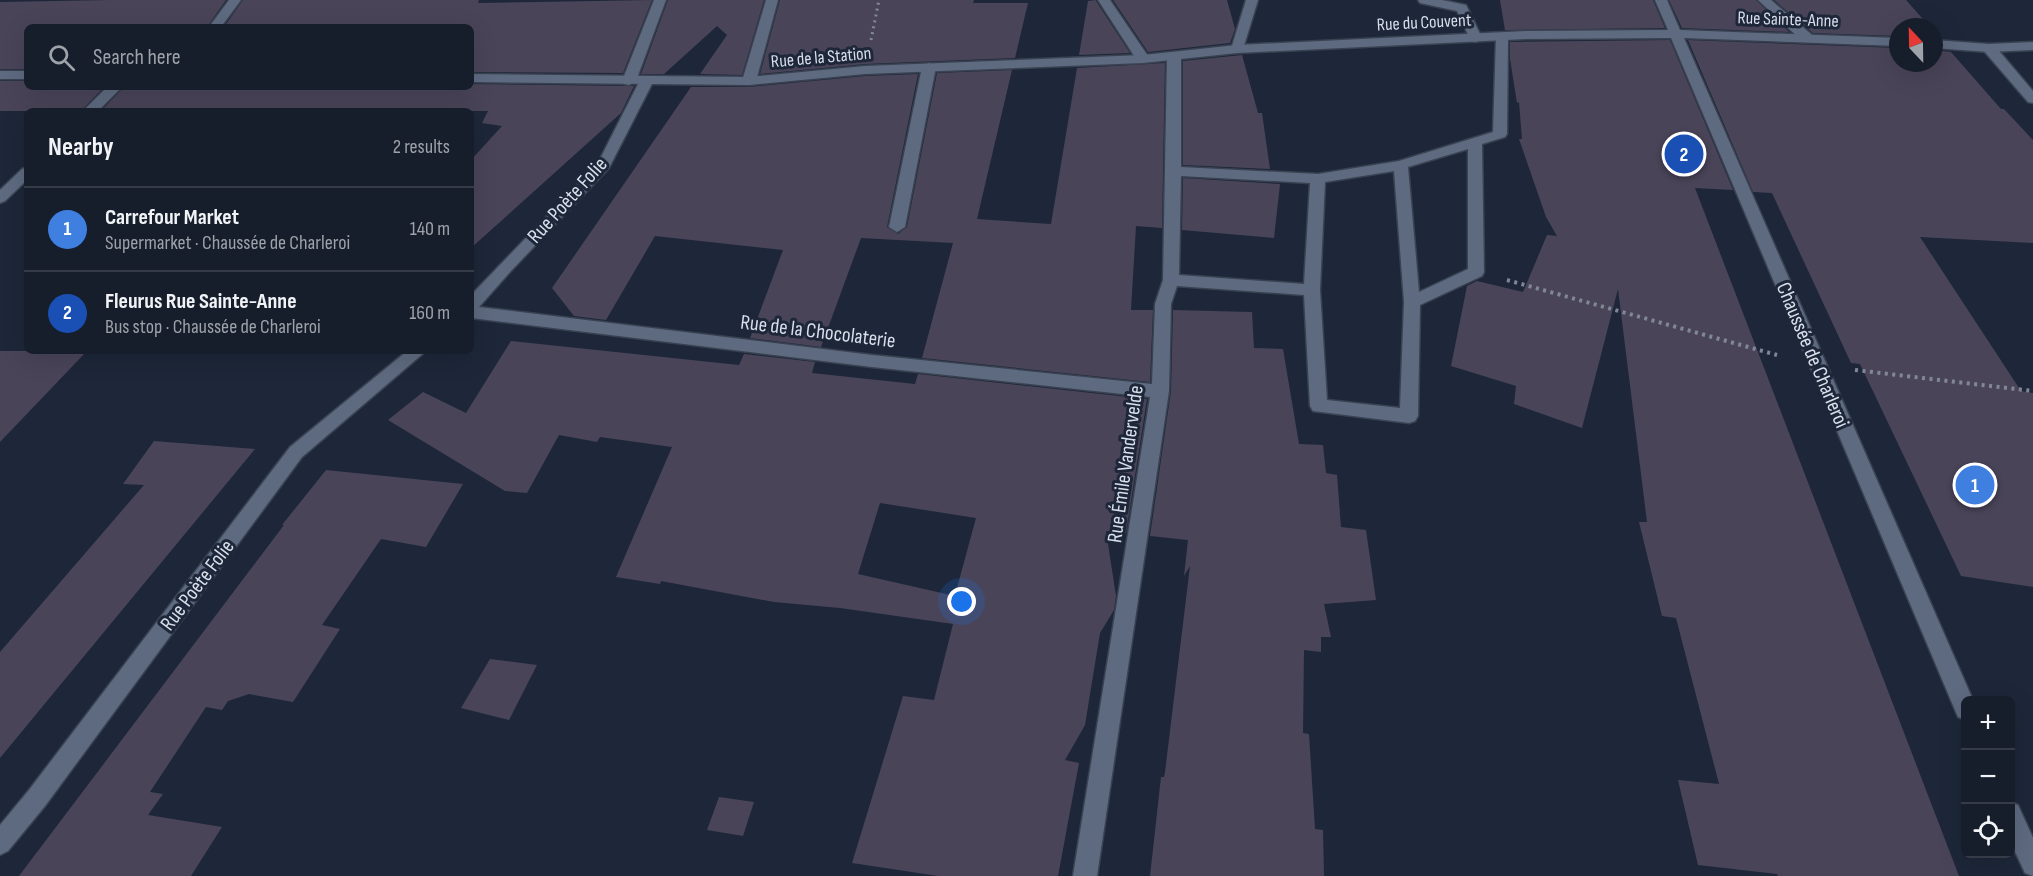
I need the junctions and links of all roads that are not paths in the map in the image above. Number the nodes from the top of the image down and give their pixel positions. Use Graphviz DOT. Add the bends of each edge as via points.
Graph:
graph roads {
  1 [pos="236,0"];
  2 [pos="660,0"];
  3 [pos="772,0"];
  4 [pos="1104,0"];
  5 [pos="1252,0"];
  6 [pos="1424,0"];
  7 [pos="1661,0"];
  8 [pos="1764,0"];
  9 [pos="217,24"];
  10 [pos="1677,34"];
  11 [pos="1502,37"];
  12 [pos="1806,37"];
  13 [pos="1476,38"];
  14 [pos="1889,42"];
  15 [pos="1943,45"];
  16 [pos="2033,46"];
  17 [pos="1989,48"];
  18 [pos="1238,49"];
  19 [pos="1174,56"];
  20 [pos="1143,59"];
  21 [pos="929,67"];
  22 [pos="0,75"];
  23 [pos="24,75"];
  24 [pos="474,78"];
  25 [pos="629,81"];
  26 [pos="749,81"];
  27 [pos="646,82"];
  28 [pos="112,90"];
  29 [pos="2033,99"];
  30 [pos="93,108"];
  31 [pos="1475,141"];
  32 [pos="1401,165"];
  33 [pos="1174,171"];
  34 [pos="24,175"];
  35 [pos="1318,179"];
  36 [pos="0,198"];
  37 [pos="897,227"];
  38 [pos="1171,280"];
  39 [pos="1312,290"];
  40 [pos="1412,302"];
  41 [pos="474,303"];
  42 [pos="474,312"];
  43 [pos="414,354"];
  44 [pos="1160,391"];
  45 [pos="1961,701"];
  46 [pos="2015,824"];
  47 [pos="0,843"];
  48 [pos="2033,865"];
  49 [pos="1085,876"];
  1 -- 9 [label="street"];
  2 -- 25 [label="street"];
  3 -- 26 [label="street"];
  4 -- 20 [label="street"];
  5 -- 18 [label="street"];
  6 -- 13 [label="street" via="1462,8"];
  7 -- 10 [label="street, Chaussée de Charleroi"];
  8 -- 12 [label="street"];
  10 -- 11 [label="street, Rue du Couvent"];
  10 -- 12 [label="street, Rue Sainte-Anne"];
  10 -- 45 [label="street, Chaussée de Charleroi"];
  11 -- 13 [label="street, Rue du Couvent"];
  11 -- 31 [label="street" via="1500,134"];
  12 -- 14 [label="street, Rue Sainte-Anne"];
  13 -- 18 [label="street, Rue du Couvent"];
  15 -- 17 [label="street"];
  16 -- 17 [label="street"];
  17 -- 29 [label="street"];
  18 -- 19 [label="street, Rue du Couvent"];
  19 -- 20 [label="street, Rue de la Station"];
  19 -- 33 [label="street, Rue Émile Vandervelde"];
  20 -- 21 [label="street, Rue de la Station"];
  21 -- 26 [label="street, Rue de la Station"];
  21 -- 37 [label="street"];
  22 -- 23 [label="street"];
  24 -- 25 [label="street, Rue de la Station"];
  25 -- 27 [label="street, Rue de la Station"];
  26 -- 27 [label="street, Rue de la Station"];
  27 -- 41 [label="street, Rue Poète Folie" via="604,165"];
  28 -- 30 [label="street"];
  31 -- 32 [label="street"];
  31 -- 40 [label="street" via="1476,272"];
  32 -- 35 [label="street"];
  32 -- 40 [label="street"];
  33 -- 35 [label="street"];
  33 -- 38 [label="street, Rue Émile Vandervelde"];
  34 -- 36 [label="street"];
  35 -- 39 [label="street"];
  38 -- 39 [label="street"];
  38 -- 44 [label="street, Rue Émile Vandervelde" via="1162,304"];
  39 -- 40 [label="street" via="1319,406 1409,416"];
  42 -- 44 [label="street, Rue de la Chocolaterie"];
  43 -- 47 [label="street, Rue Poète Folie" via="296,452"];
  44 -- 49 [label="street, Rue Émile Vandervelde"];
  46 -- 48 [label="street"];
}
